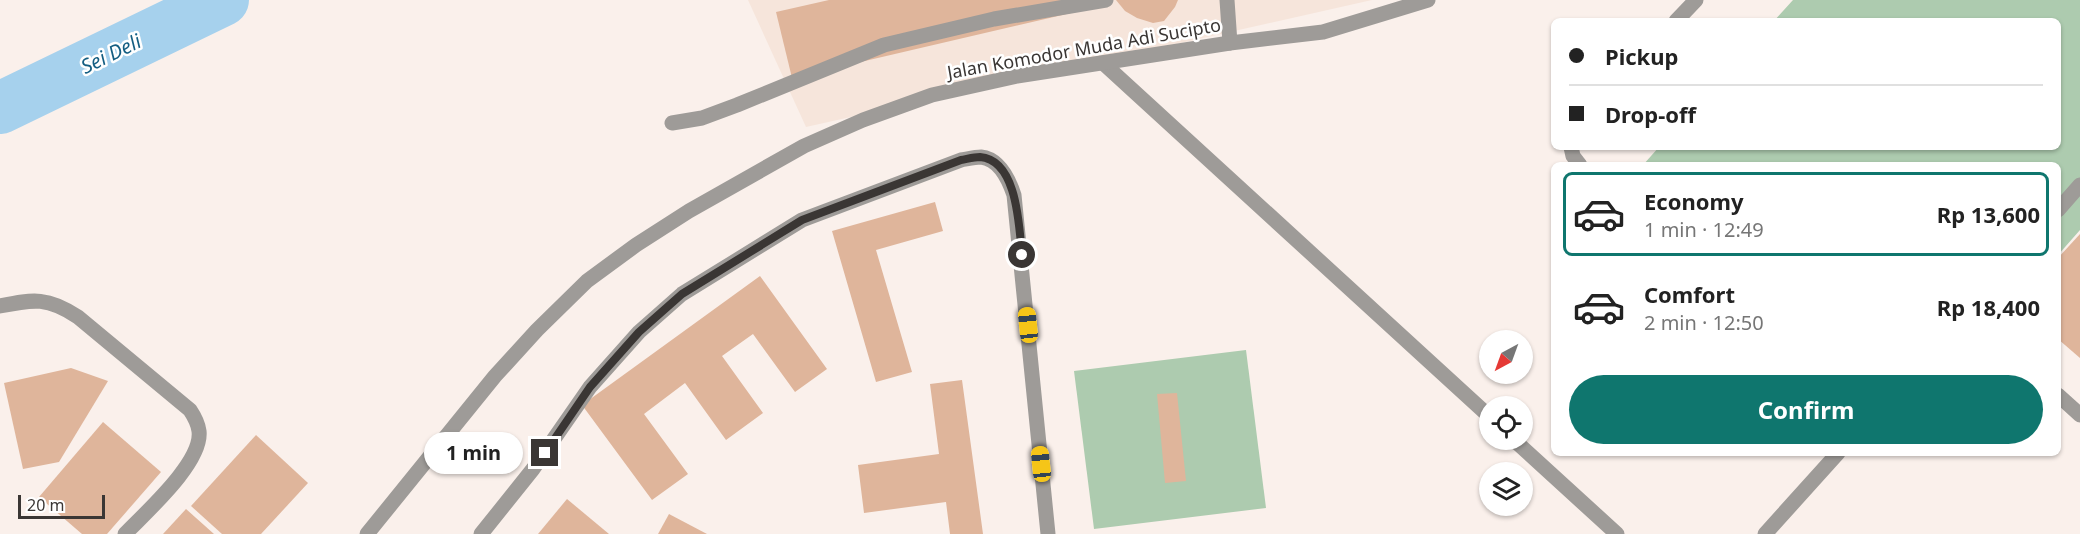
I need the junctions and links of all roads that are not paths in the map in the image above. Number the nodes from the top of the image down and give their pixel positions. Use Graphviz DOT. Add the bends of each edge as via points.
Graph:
graph roads {
  1 [pos="1106,0"];
  2 [pos="1227,0"];
  3 [pos="1428,0"];
  4 [pos="1696,0"];
  5 [pos="1679,18"];
  6 [pos="1230,43"];
  7 [pos="1103,63"];
  8 [pos="672,123"];
  9 [pos="2080,185"];
  10 [pos="2061,207"];
  11 [pos="0,306"];
  12 [pos="2061,398"];
  13 [pos="1479,407"];
  14 [pos="2080,415"];
  15 [pos="1525,450"];
  16 [pos="1835,456"];
  17 [pos="125,534"];
  18 [pos="367,534"];
  19 [pos="481,534"];
  20 [pos="1048,534"];
  21 [pos="1617,534"];
  22 [pos="1765,534"];
  1 -- 8 [label="street" via="994,19 884,45 702,118"];
  2 -- 6 [label="street"];
  3 -- 6 [label="street, Jalan Komodor Muda Adi Sucipto" via="1323,32"];
  4 -- 5 [label="street"];
  6 -- 7 [label="street, Jalan Komodor Muda Adi Sucipto"];
  7 -- 13 [label="street"];
  7 -- 18 [label="street, Jalan Komodor Muda Adi Sucipto" via="1017,76 932,95 862,120 804,146 645,239 587,281 537,330"];
  9 -- 10 [label="street"];
  11 -- 17 [label="street" via="29,300 60,305 190,410 197,421 200,433 189,463"];
  12 -- 14 [label="street"];
  15 -- 21 [label="street"];
  16 -- 22 [label="street"];
  19 -- 20 [label="street" via="533,469 590,387 639,332 682,294 802,220 961,160 982,157 1007,176 1014,195"];
}
